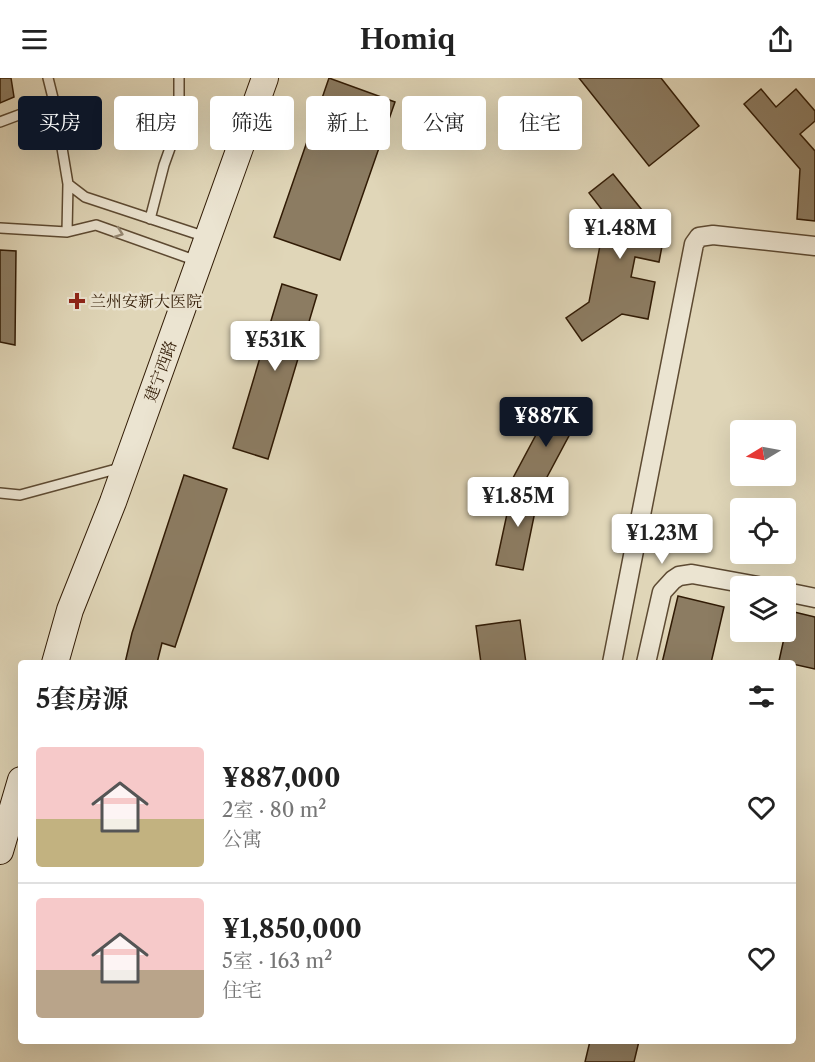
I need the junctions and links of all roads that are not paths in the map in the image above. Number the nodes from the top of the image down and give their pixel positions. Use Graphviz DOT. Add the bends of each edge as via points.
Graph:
graph roads {
  1 [pos="48,78"];
  2 [pos="179,78"];
  3 [pos="265,78"];
  4 [pos="52,96"];
  5 [pos="18,115"];
  6 [pos="0,122"];
  7 [pos="62,150"];
  8 [pos="68,184"];
  9 [pos="150,219"];
  10 [pos="0,228"];
  11 [pos="67,232"];
  12 [pos="815,246"];
  13 [pos="204,250"];
  14 [pos="126,467"];
  15 [pos="1,491"];
  16 [pos="730,581"];
  17 [pos="796,594"];
  18 [pos="815,598"];
  19 [pos="56,660"];
  20 [pos="613,660"];
  21 [pos="647,660"];
  22 [pos="18,802"];
  23 [pos="15,824"];
  24 [pos="0,851"];
  1 -- 4 [label="lane"];
  2 -- 9 [label="lane" via="179,123"];
  3 -- 13 [label="street, 建宁西路"];
  5 -- 6 [label="lane"];
  7 -- 8 [label="lane"];
  8 -- 9 [label="lane" via="85,196"];
  8 -- 11 [label="lane"];
  9 -- 13 [label="lane"];
  10 -- 11 [label="lane"];
  11 -- 13 [label="lane, one-way" via="96,225"];
  12 -- 20 [label="street" via="713,236 699,237 694,244"];
  13 -- 14 [label="street, 建宁西路"];
  14 -- 15 [label="lane" via="20,495"];
  14 -- 19 [label="street, 建宁西路" via="70,610"];
  16 -- 21 [label="street" via="692,574 673,580 662,592"];
  17 -- 18 [label="street"];
  22 -- 23 [label="street"];
  23 -- 24 [label="street"];
}
